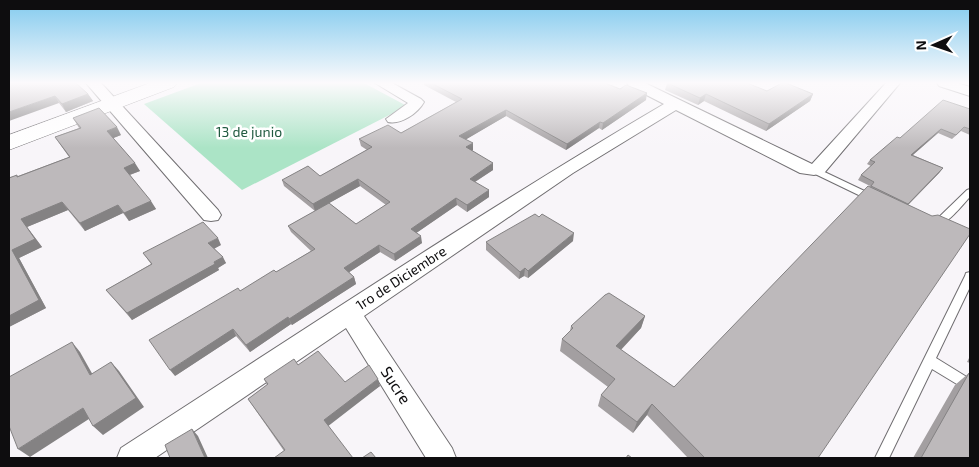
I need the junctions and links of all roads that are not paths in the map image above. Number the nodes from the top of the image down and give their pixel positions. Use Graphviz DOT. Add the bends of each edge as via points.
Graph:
graph roads {
  1 [pos="109,105"];
  2 [pos="116,105"];
  3 [pos="414,105"];
  4 [pos="674,105"];
  5 [pos="677,105"];
  6 [pos="874,105"];
  7 [pos="394,119"];
  8 [pos="9,143"];
  9 [pos="814,170"];
  10 [pos="970,192"];
  11 [pos="882,202"];
  12 [pos="211,215"];
  13 [pos="924,222"];
  14 [pos="970,276"];
  15 [pos="349,312"];
  16 [pos="930,361"];
  17 [pos="970,386"];
  18 [pos="131,458"];
  19 [pos="442,458"];
  20 [pos="882,458"];
  1 -- 8 [label="main road"];
  2 -- 12 [label="street"];
  3 -- 7 [label="street"];
  4 -- 15 [label="street, 1ro de Diciembre" via="568,169"];
  5 -- 9 [label="street" via="806,169"];
  6 -- 9 [label="street"];
  9 -- 11 [label="lane"];
  10 -- 13 [label="lane" via="939,222"];
  14 -- 16 [label="lane"];
  15 -- 18 [label="street, 1ro de Diciembre"];
  15 -- 19 [label="street, Sucre"];
  16 -- 17 [label="lane"];
  16 -- 20 [label="lane"];
}
